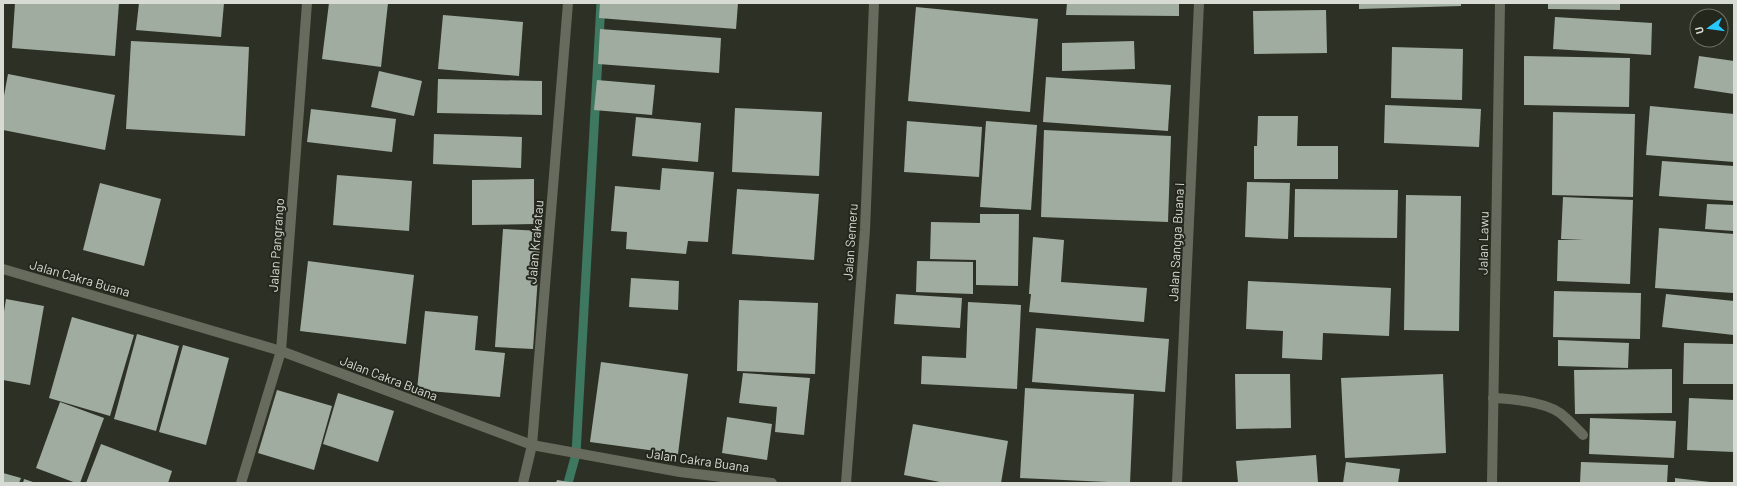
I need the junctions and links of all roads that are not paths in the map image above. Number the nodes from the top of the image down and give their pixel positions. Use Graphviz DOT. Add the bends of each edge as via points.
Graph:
graph roads {
  1 [pos="306,3"];
  2 [pos="568,3"];
  3 [pos="874,3"];
  4 [pos="1199,3"];
  5 [pos="1500,3"];
  6 [pos="3,269"];
  7 [pos="281,351"];
  8 [pos="1493,398"];
  9 [pos="1583,435"];
  10 [pos="532,445"];
  11 [pos="241,483"];
  12 [pos="523,483"];
  13 [pos="772,483"];
  14 [pos="846,483"];
  15 [pos="1177,483"];
  16 [pos="1492,483"];
  1 -- 7 [label="street, Jalan Pangrango"];
  2 -- 10 [label="street, Jalan Krakatau"];
  3 -- 14 [label="street, Jalan Semeru" via="865,230"];
  4 -- 15 [label="street, Jalan Sangga Buana I"];
  5 -- 8 [label="street, Jalan Lawu"];
  6 -- 7 [label="street, Jalan Cakra Buana"];
  7 -- 10 [label="street, Jalan Cakra Buana"];
  7 -- 11 [label="street, Jalan Pangrango"];
  8 -- 9 [label="street" via="1511,399 1548,408 1560,413"];
  8 -- 16 [label="street, Jalan Lawu"];
  10 -- 12 [label="street, Jalan Krakatau"];
  10 -- 13 [label="street, Jalan Cakra Buana" via="680,472"];
}
